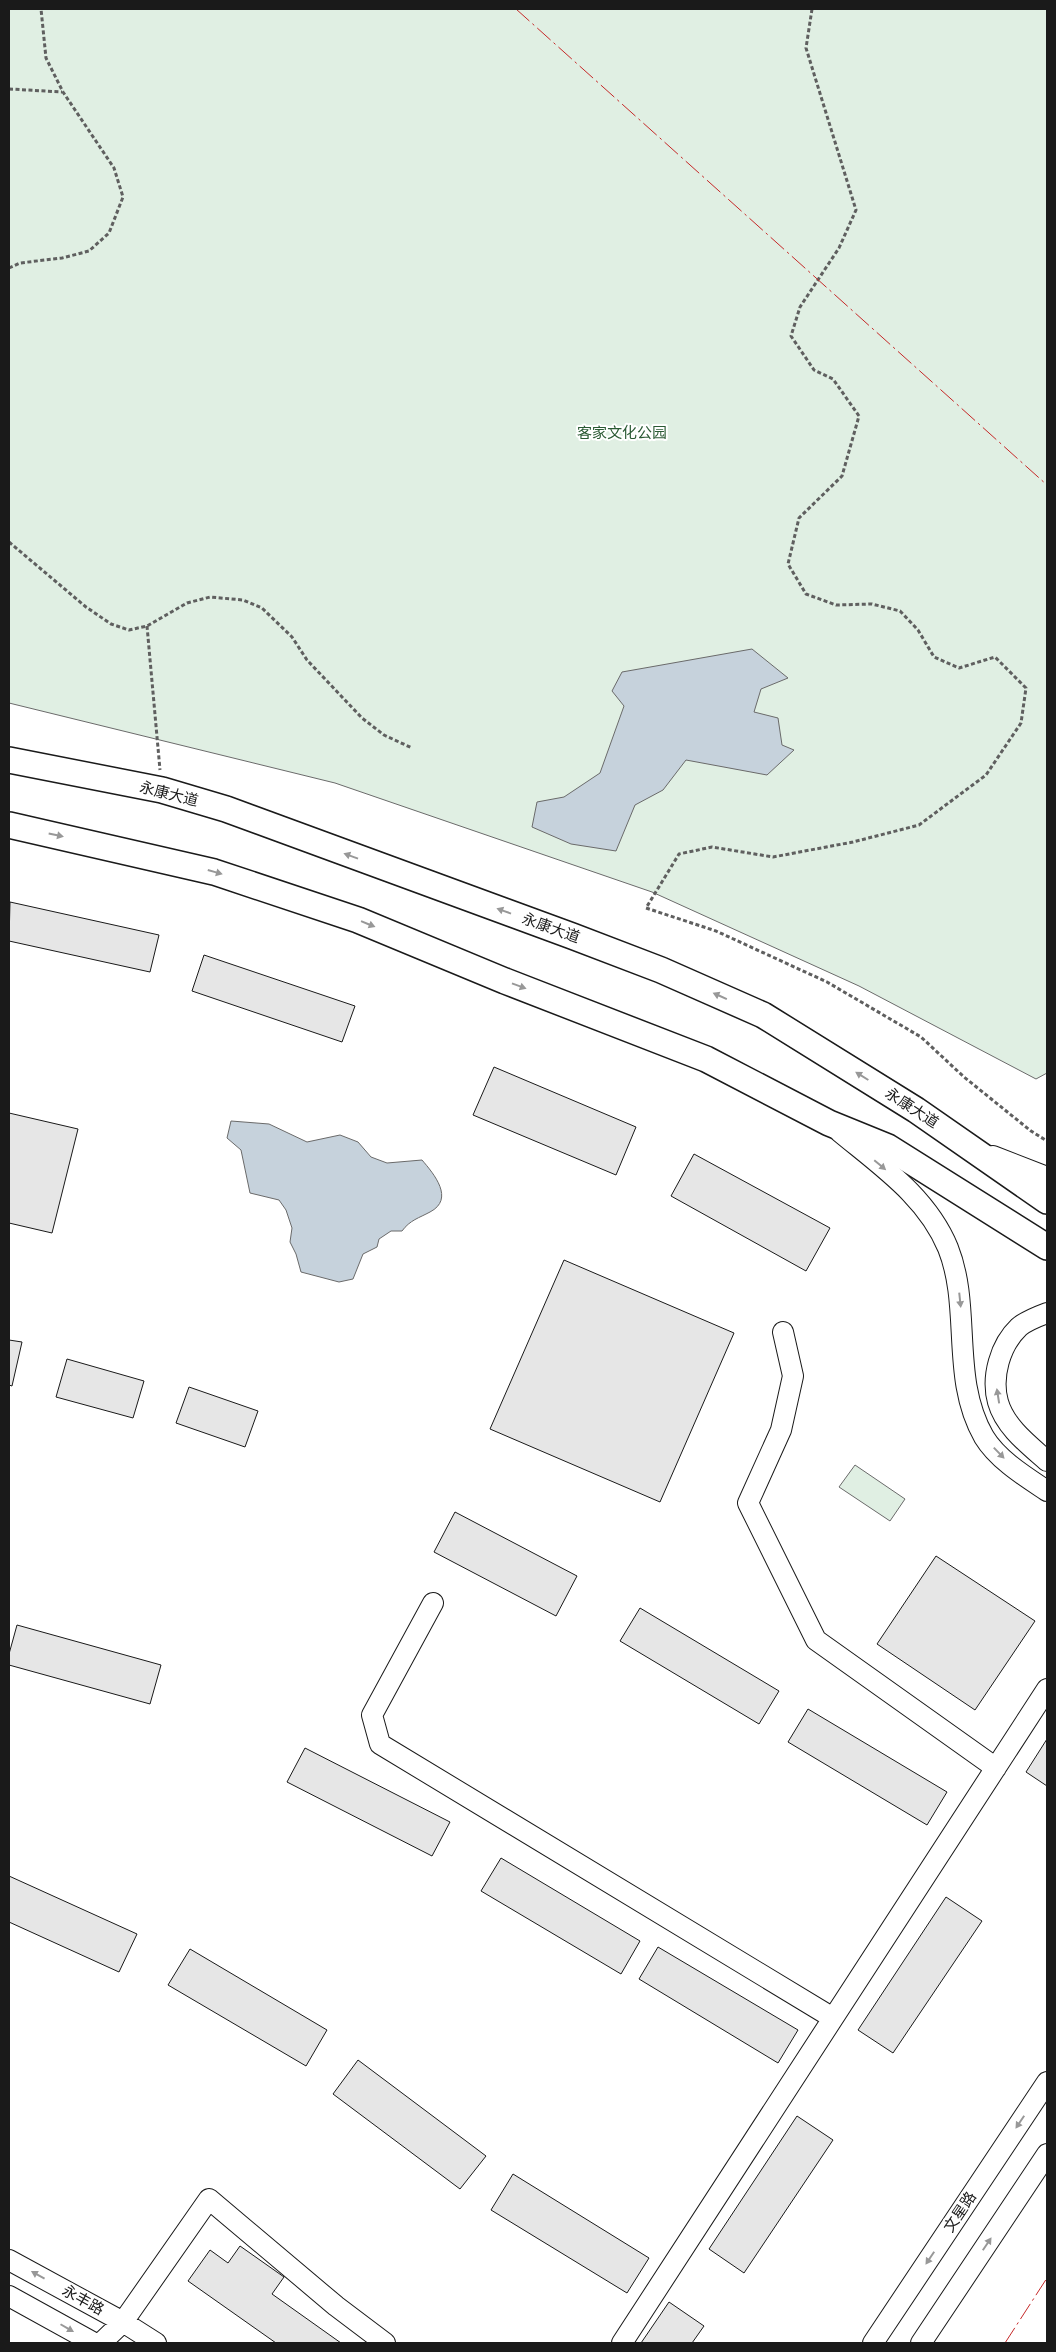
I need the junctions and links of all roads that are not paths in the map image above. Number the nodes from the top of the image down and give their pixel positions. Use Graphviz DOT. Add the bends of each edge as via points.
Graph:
graph roads {
  1 [pos="9,760"];
  2 [pos="9,825"];
  3 [pos="829,1123"];
  4 [pos="968,1146"];
  5 [pos="1047,1177"];
  6 [pos="1047,1200"];
  7 [pos="1047,1247"];
  8 [pos="1047,1313"];
  9 [pos="783,1332"];
  10 [pos="1047,1461"];
  11 [pos="1047,1491"];
  12 [pos="433,1603"];
  13 [pos="1047,1690"];
  14 [pos="996,1768"];
  15 [pos="833,2018"];
  16 [pos="1047,2082"];
  17 [pos="1047,2154"];
  18 [pos="9,2260"];
  19 [pos="9,2296"];
  20 [pos="123,2322"];
  21 [pos="94,2343"];
  22 [pos="101,2343"];
  23 [pos="155,2343"];
  24 [pos="385,2343"];
  25 [pos="622,2343"];
  26 [pos="873,2343"];
  27 [pos="922,2343"];
  4 -- 1 [label="main road, 永康大道, one-way" via="763,1015 661,970 226,809 162,790"];
  2 -- 3 [label="main road, one-way" via="214,872 358,920 706,1059"];
  3 -- 7 [label="main road" via="888,1147"];
  3 -- 11 [label="street, one-way" via="914,1194 934,1221 948,1248 958,1281 964,1375 973,1410 985,1437 1002,1457"];
  4 -- 5 [label="street"];
  4 -- 6 [label="main road, 永康大道"];
  10 -- 8 [label="street, one-way" via="1019,1438 998,1403 996,1382 1005,1346 1020,1326"];
  9 -- 14 [label="street" via="792,1376 781,1430 748,1503 752,1512 816,1640"];
  12 -- 15 [label="street" via="372,1715 380,1744"];
  13 -- 14 [label="street"];
  14 -- 15 [label="street"];
  15 -- 25 [label="street"];
  16 -- 26 [label="street, 文星路, one-way"];
  27 -- 17 [label="street, one-way"];
  20 -- 18 [label="street, 永丰路, one-way"];
  19 -- 21 [label="street, one-way"];
  20 -- 22 [label="street"];
  20 -- 23 [label="street, 永丰路"];
  20 -- 24 [label="street" via="209,2199"];
}
